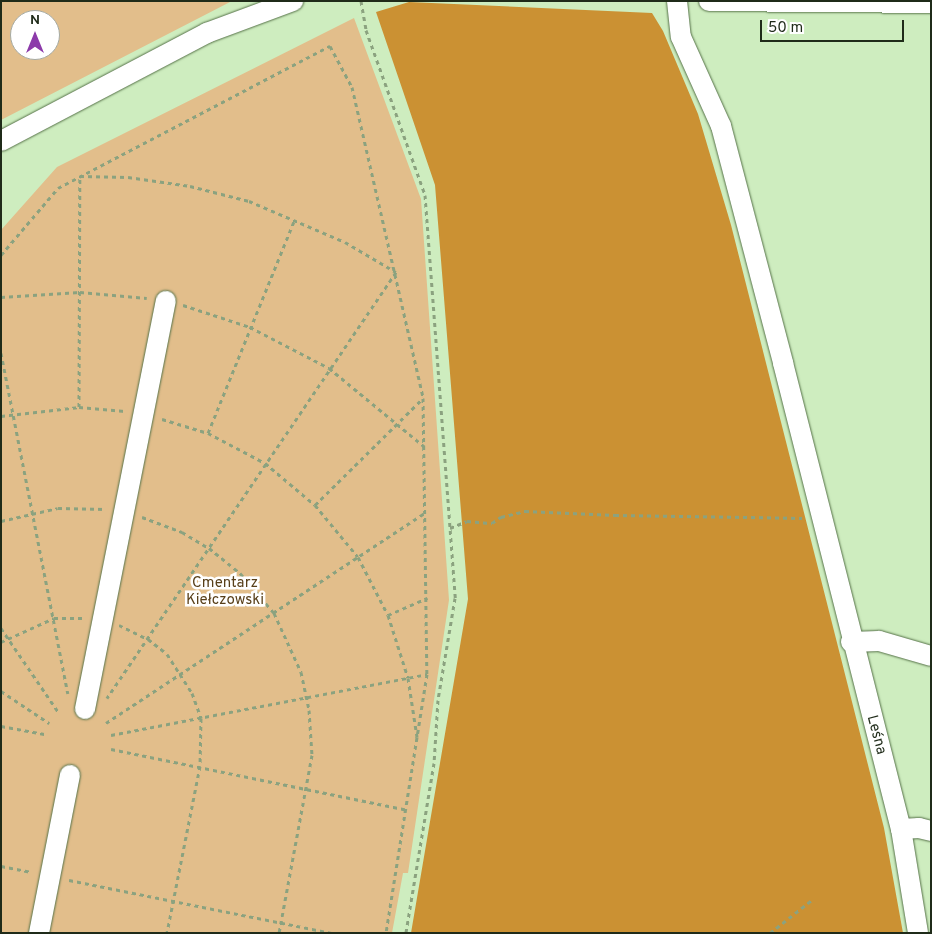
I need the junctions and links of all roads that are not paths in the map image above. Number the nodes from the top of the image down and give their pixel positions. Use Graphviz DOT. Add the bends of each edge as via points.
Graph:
graph roads {
  1 [pos="294,1"];
  2 [pos="677,1"];
  3 [pos="709,1"];
  4 [pos="931,3"];
  5 [pos="1,141"];
  6 [pos="166,300"];
  7 [pos="851,642"];
  8 [pos="931,656"];
  9 [pos="85,704"];
  10 [pos="70,775"];
  11 [pos="901,829"];
  12 [pos="931,831"];
  13 [pos="39,933"];
  14 [pos="918,933"];
  1 -- 5 [label="street" via="207,33"];
  2 -- 7 [label="street, Leśna" via="681,37 721,126"];
  3 -- 4 [label="street"];
  6 -- 9 [label="street"];
  7 -- 8 [label="street" via="879,641"];
  7 -- 11 [label="street, Leśna"];
  10 -- 13 [label="street"];
  11 -- 12 [label="street"];
  11 -- 14 [label="street, Leśna"];
}
